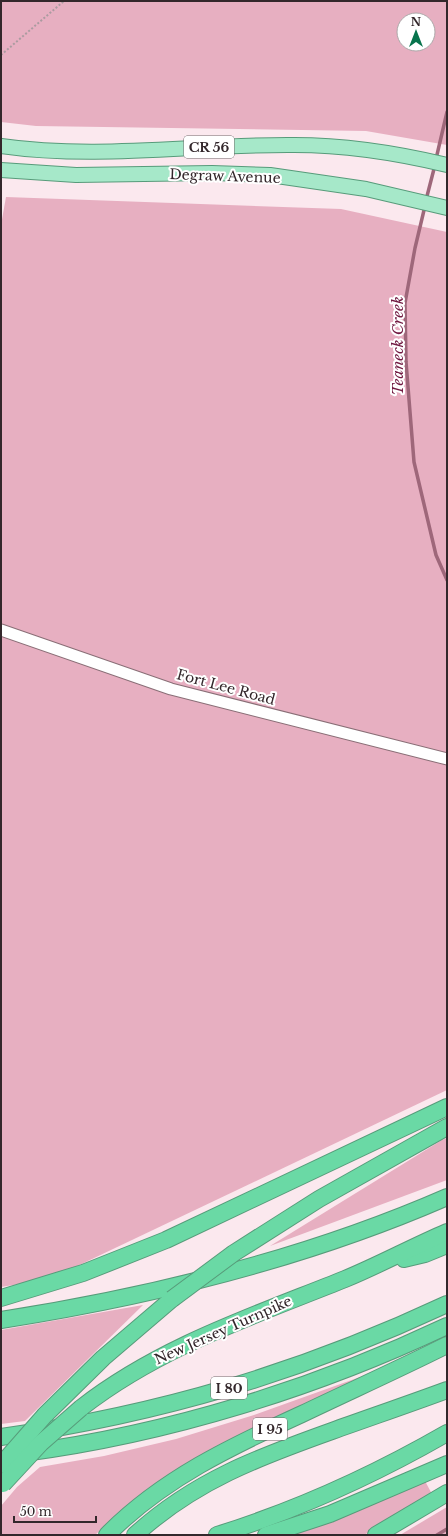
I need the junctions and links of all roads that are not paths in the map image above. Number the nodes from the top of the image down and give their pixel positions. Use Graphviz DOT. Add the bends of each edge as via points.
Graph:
graph roads {
  1 [pos="1,146"];
  2 [pos="447,165"];
  3 [pos="1,170"];
  4 [pos="442,206"];
  5 [pos="1,630"];
  6 [pos="447,760"];
  7 [pos="447,1107"];
  8 [pos="447,1127"];
  9 [pos="447,1196"];
  10 [pos="447,1232"];
  11 [pos="447,1245"];
  12 [pos="366,1270"];
  13 [pos="1,1298"];
  14 [pos="447,1304"];
  15 [pos="1,1320"];
  16 [pos="447,1326"];
  17 [pos="447,1345"];
  18 [pos="447,1390"];
  19 [pos="447,1433"];
  20 [pos="1,1437"];
  21 [pos="1,1456"];
  22 [pos="447,1464"];
  23 [pos="1,1465"];
  24 [pos="2,1485"];
  25 [pos="447,1493"];
  26 [pos="136,1534"];
  27 [pos="107,1535"];
  28 [pos="217,1535"];
  29 [pos="266,1535"];
  30 [pos="376,1535"];
  1 -- 2 [label="main road, Degraw Avenue / CR 56" via="88,152 295,145 354,148"];
  3 -- 4 [label="main road, Degraw Avenue / CR 56" via="76,175 270,175 366,189"];
  5 -- 6 [label="street, Fort Lee Road" via="171,689"];
  7 -- 13 [label="highway" via="151,1246 72,1277"];
  8 -- 23 [label="highway, bridge" via="313,1203 234,1253 172,1299 103,1358 45,1415"];
  9 -- 15 [label="highway" via="343,1238 248,1268 127,1297"];
  10 -- 12 [label="highway"];
  11 -- 12 [label="highway" via="426,1254"];
  12 -- 24 [label="highway, New Jersey Turnpike, bridge" via="220,1329 175,1349 132,1373 80,1408 41,1443"];
  14 -- 20 [label="highway, I 80" via="355,1344 243,1384 122,1416"];
  16 -- 21 [label="highway, I 80" via="338,1372 226,1409 105,1439"];
  17 -- 27 [label="highway, I 95" via="252,1437 191,1469 149,1498"];
  18 -- 26 [label="highway, I 95" via="231,1470 188,1494"];
  19 -- 28 [label="highway" via="390,1464 322,1496"];
  22 -- 29 [label="highway" via="330,1514"];
  25 -- 30 [label="highway"];
}
